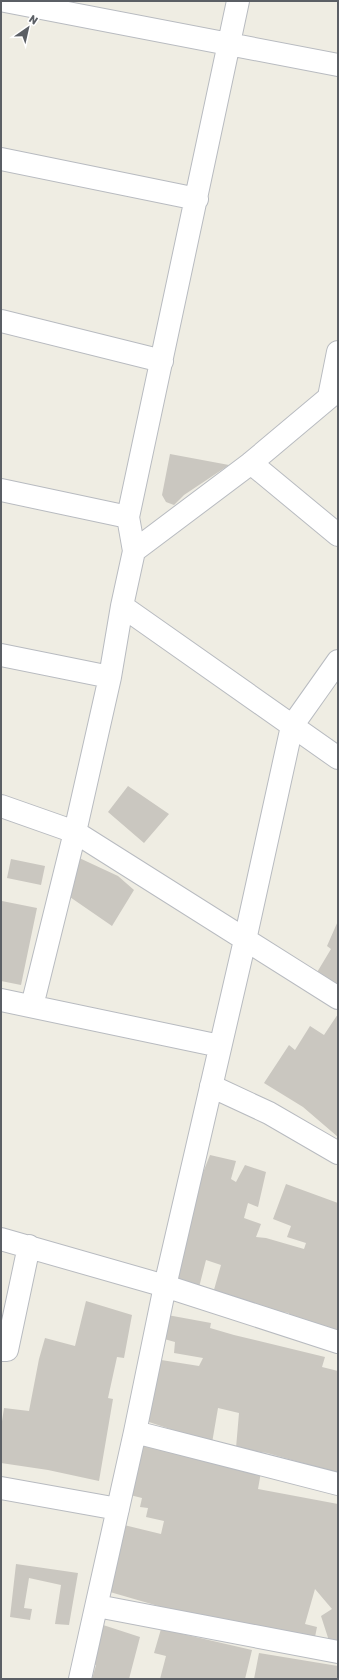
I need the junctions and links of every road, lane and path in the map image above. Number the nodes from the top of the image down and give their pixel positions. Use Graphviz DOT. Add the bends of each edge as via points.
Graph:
graph roads {
  1 [pos="5,1"];
  2 [pos="238,1"];
  3 [pos="229,44"];
  4 [pos="338,65"];
  5 [pos="1,160"];
  6 [pos="197,199"];
  7 [pos="1,321"];
  8 [pos="338,352"];
  9 [pos="162,361"];
  10 [pos="334,394"];
  11 [pos="251,463"];
  12 [pos="1,490"];
  13 [pos="128,517"];
  14 [pos="338,536"];
  15 [pos="134,551"];
  16 [pos="122,606"];
  17 [pos="1,655"];
  18 [pos="338,661"];
  19 [pos="110,677"];
  20 [pos="292,726"];
  21 [pos="338,758"];
  22 [pos="1,806"];
  23 [pos="75,832"];
  24 [pos="245,940"];
  25 [pos="338,998"];
  26 [pos="1,1000"];
  27 [pos="32,1006"];
  28 [pos="220,1046"];
  29 [pos="211,1086"];
  30 [pos="338,1153"];
  31 [pos="1,1239"];
  32 [pos="29,1246"];
  33 [pos="165,1286"];
  34 [pos="338,1342"];
  35 [pos="1,1350"];
  36 [pos="135,1432"];
  37 [pos="338,1484"];
  38 [pos="1,1488"];
  39 [pos="118,1509"];
  40 [pos="96,1606"];
  41 [pos="338,1652"];
  42 [pos="80,1679"];
  1 -- 3 [label="street"];
  2 -- 3 [label="street"];
  3 -- 4 [label="street"];
  3 -- 6 [label="street"];
  5 -- 6 [label="street"];
  6 -- 9 [label="street"];
  7 -- 9 [label="street"];
  8 -- 10 [label="street"];
  9 -- 13 [label="street"];
  10 -- 11 [label="street"];
  11 -- 14 [label="street"];
  11 -- 15 [label="street"];
  12 -- 13 [label="street"];
  13 -- 15 [label="street"];
  15 -- 16 [label="street"];
  16 -- 19 [label="street"];
  16 -- 20 [label="street"];
  17 -- 19 [label="street"];
  18 -- 20 [label="street"];
  19 -- 23 [label="street"];
  20 -- 21 [label="street"];
  20 -- 24 [label="street"];
  22 -- 23 [label="street"];
  23 -- 24 [label="street"];
  23 -- 27 [label="street"];
  24 -- 25 [label="street"];
  24 -- 28 [label="street"];
  26 -- 27 [label="street"];
  27 -- 28 [label="street"];
  28 -- 29 [label="street"];
  29 -- 30 [label="street" via="269,1113"];
  29 -- 33 [label="street"];
  31 -- 32 [label="street"];
  32 -- 33 [label="street"];
  32 -- 35 [label="street" via="7,1350"];
  33 -- 34 [label="street"];
  33 -- 36 [label="street"];
  36 -- 37 [label="street"];
  36 -- 39 [label="street"];
  38 -- 39 [label="street"];
  39 -- 40 [label="street"];
  40 -- 41 [label="street"];
  40 -- 42 [label="street"];
}
